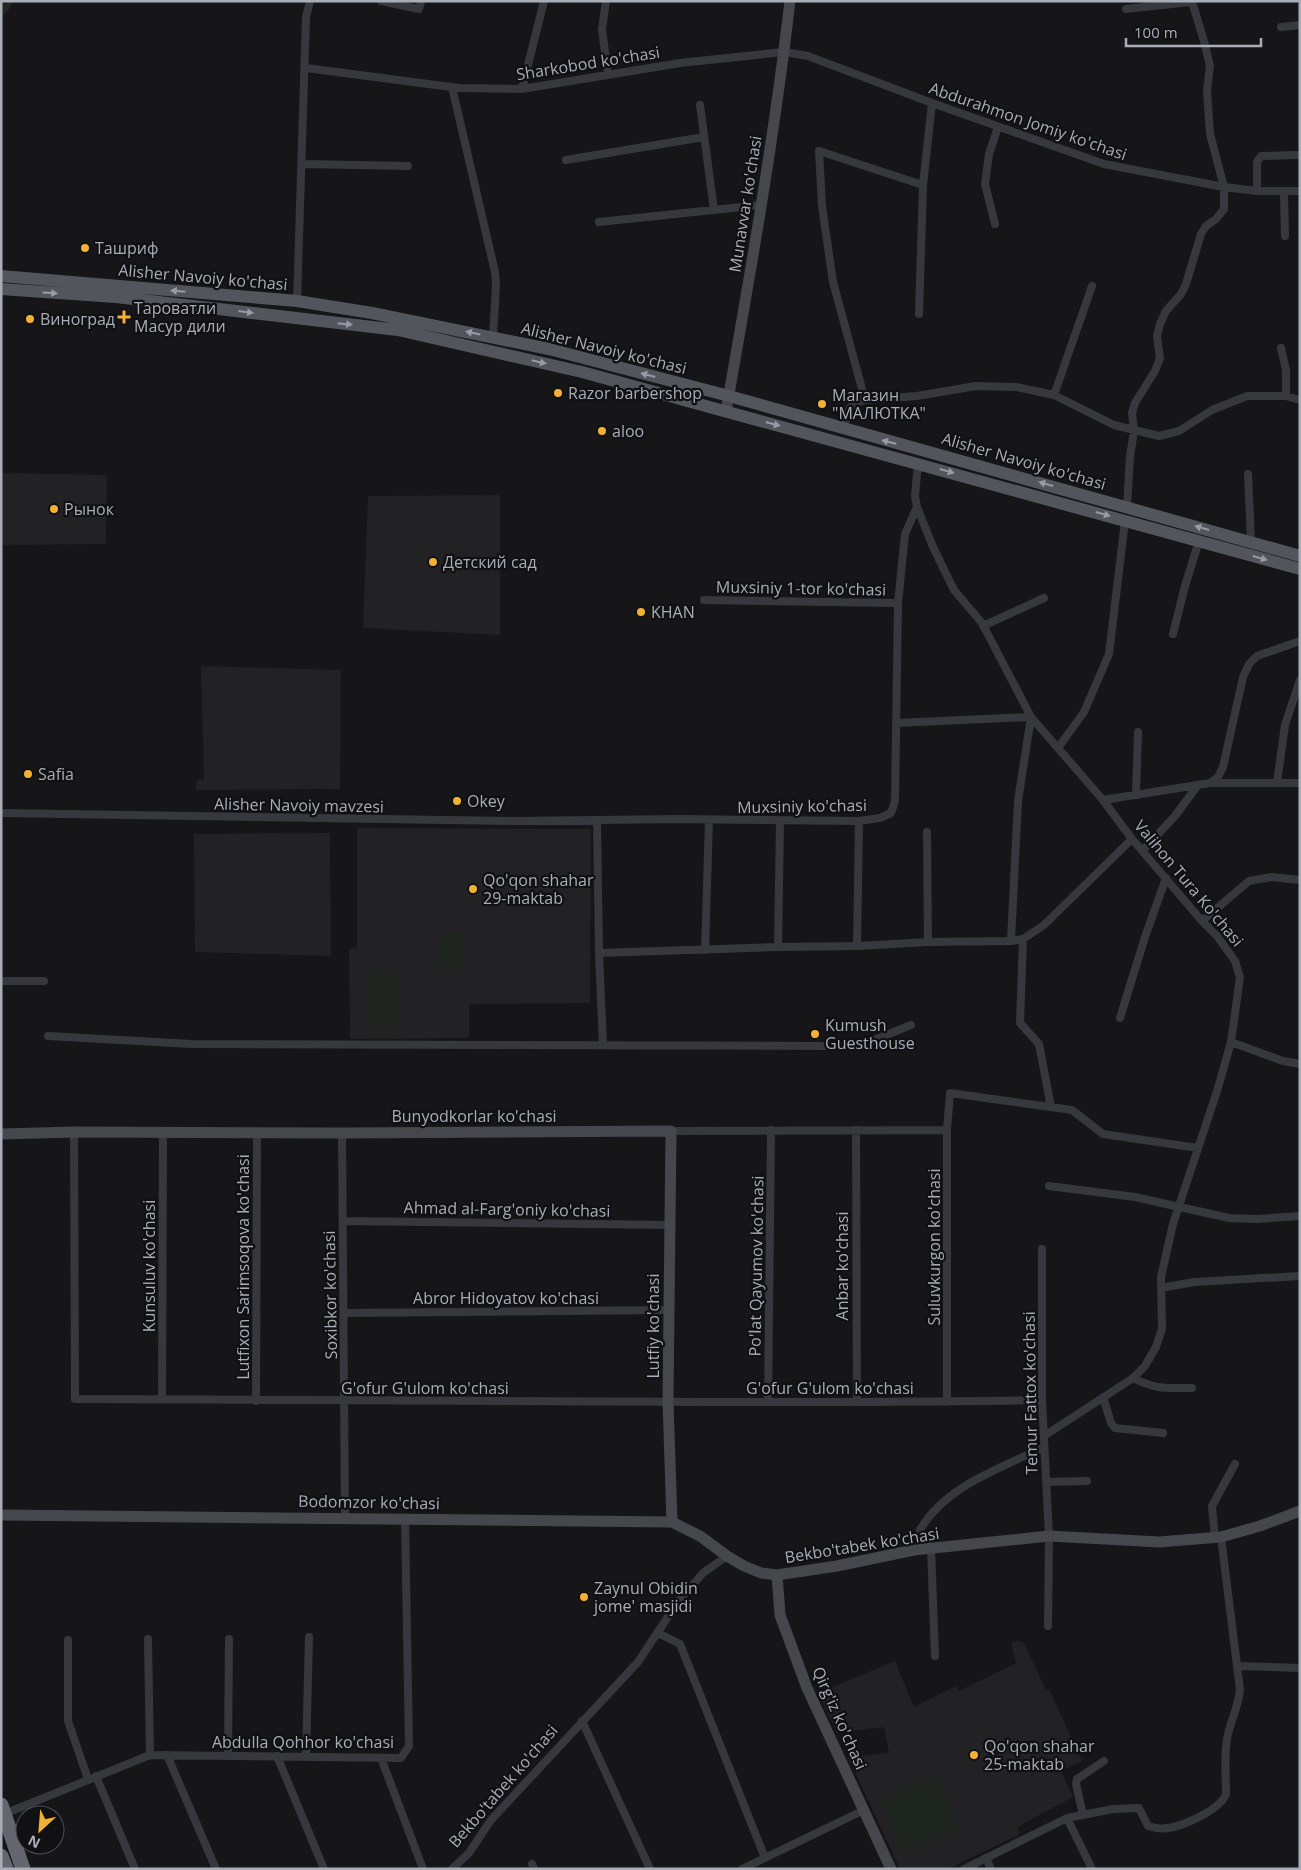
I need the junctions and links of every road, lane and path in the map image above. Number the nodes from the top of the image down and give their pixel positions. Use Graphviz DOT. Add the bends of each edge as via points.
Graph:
graph roads {
  1 [pos="310,1"];
  2 [pos="381,1"];
  3 [pos="421,1"];
  4 [pos="544,1"];
  5 [pos="606,1"];
  6 [pos="790,1"];
  7 [pos="1126,9"];
  8 [pos="1300,25"];
  9 [pos="1281,26"];
  10 [pos="784,52"];
  11 [pos="306,68"];
  12 [pos="608,75"];
  13 [pos="452,87"];
  14 [pos="522,89"];
  15 [pos="932,103"];
  16 [pos="700,105"];
  17 [pos="998,127"];
  18 [pos="704,137"];
  19 [pos="1297,155"];
  20 [pos="566,160"];
  21 [pos="302,164"];
  22 [pos="408,166"];
  23 [pos="922,185"];
  24 [pos="1224,187"];
  25 [pos="1257,191"];
  26 [pos="1284,191"];
  27 [pos="1300,191"];
  28 [pos="761,205"];
  29 [pos="714,210"];
  30 [pos="599,222"];
  31 [pos="995,224"];
  32 [pos="1286,236"];
  33 [pos="1,276"];
  34 [pos="1092,286"];
  35 [pos="1,289"];
  36 [pos="297,301"];
  37 [pos="919,314"];
  38 [pos="493,338"];
  39 [pos="1281,348"];
  40 [pos="728,396"];
  41 [pos="1054,396"];
  42 [pos="1286,396"];
  43 [pos="864,400"];
  44 [pos="1300,400"];
  45 [pos="726,411"];
  46 [pos="843,429"];
  47 [pos="1134,431"];
  48 [pos="918,463"];
  49 [pos="1248,474"];
  50 [pos="1127,507"];
  51 [pos="917,508"];
  52 [pos="1125,520"];
  53 [pos="1199,541"];
  54 [pos="1251,542"];
  55 [pos="1300,556"];
  56 [pos="1300,569"];
  57 [pos="1044,598"];
  58 [pos="704,600"];
  59 [pos="898,603"];
  60 [pos="983,626"];
  61 [pos="1174,634"];
  62 [pos="1300,641"];
  63 [pos="1300,680"];
  64 [pos="1030,717"];
  65 [pos="896,723"];
  66 [pos="1138,732"];
  67 [pos="1058,748"];
  68 [pos="1277,783"];
  69 [pos="1300,783"];
  70 [pos="1210,784"];
  71 [pos="1198,785"];
  72 [pos="1136,795"];
  73 [pos="1103,800"];
  74 [pos="1,813"];
  75 [pos="597,820"];
  76 [pos="709,820"];
  77 [pos="780,821"];
  78 [pos="859,821"];
  79 [pos="927,832"];
  80 [pos="1132,838"];
  81 [pos="1143,850"];
  82 [pos="1166,878"];
  83 [pos="1300,880"];
  84 [pos="1202,921"];
  85 [pos="1024,939"];
  86 [pos="1011,941"];
  87 [pos="928,942"];
  88 [pos="857,946"];
  89 [pos="778,947"];
  90 [pos="705,950"];
  91 [pos="599,953"];
  92 [pos="44,980"];
  93 [pos="1,981"];
  94 [pos="1120,1018"];
  95 [pos="911,1025"];
  96 [pos="48,1036"];
  97 [pos="1231,1042"];
  98 [pos="603,1045"];
  99 [pos="1300,1064"];
  100 [pos="1051,1107"];
  101 [pos="771,1130"];
  102 [pos="856,1130"];
  103 [pos="947,1130"];
  104 [pos="671,1131"];
  105 [pos="74,1132"];
  106 [pos="163,1132"];
  107 [pos="257,1132"];
  108 [pos="342,1132"];
  109 [pos="1,1134"];
  110 [pos="1198,1148"];
  111 [pos="1049,1186"];
  112 [pos="1178,1208"];
  113 [pos="1300,1216"];
  114 [pos="343,1221"];
  115 [pos="670,1226"];
  116 [pos="1042,1248"];
  117 [pos="1300,1276"];
  118 [pos="1161,1288"];
  119 [pos="669,1310"];
  120 [pos="344,1313"];
  121 [pos="1133,1378"];
  122 [pos="1192,1388"];
  123 [pos="1103,1397"];
  124 [pos="162,1400"];
  125 [pos="1042,1400"];
  126 [pos="256,1401"];
  127 [pos="345,1402"];
  128 [pos="668,1402"];
  129 [pos="768,1402"];
  130 [pos="857,1402"];
  131 [pos="947,1402"];
  132 [pos="1163,1433"];
  133 [pos="1044,1436"];
  134 [pos="1044,1447"];
  135 [pos="1235,1464"];
  136 [pos="1088,1481"];
  137 [pos="1046,1482"];
  138 [pos="1300,1511"];
  139 [pos="1,1514"];
  140 [pos="345,1518"];
  141 [pos="405,1518"];
  142 [pos="672,1522"];
  143 [pos="1048,1536"];
  144 [pos="1218,1537"];
  145 [pos="931,1548"];
  146 [pos="727,1556"];
  147 [pos="777,1575"];
  148 [pos="1048,1626"];
  149 [pos="658,1632"];
  150 [pos="148,1638"];
  151 [pos="229,1638"];
  152 [pos="309,1638"];
  153 [pos="68,1640"];
  154 [pos="935,1656"];
  155 [pos="1238,1666"];
  156 [pos="1300,1668"];
  157 [pos="582,1721"];
  158 [pos="150,1755"];
  159 [pos="167,1755"];
  160 [pos="228,1756"];
  161 [pos="277,1756"];
  162 [pos="306,1757"];
  163 [pos="381,1758"];
  164 [pos="1104,1761"];
  165 [pos="92,1778"];
  166 [pos="3,1809"];
  167 [pos="864,1810"];
  168 [pos="1083,1815"];
  169 [pos="1067,1818"];
  170 [pos="1,1856"];
  171 [pos="765,1858"];
  172 [pos="986,1858"];
  173 [pos="6,1869"];
  174 [pos="23,1869"];
  175 [pos="135,1869"];
  176 [pos="216,1869"];
  177 [pos="324,1869"];
  178 [pos="423,1869"];
  179 [pos="452,1869"];
  180 [pos="650,1869"];
  181 [pos="742,1869"];
  182 [pos="891,1869"];
  183 [pos="964,1869"];
  184 [pos="991,1869"];
  185 [pos="1092,1869"];
  1 -- 11 [label="street" via="306,17"];
  2 -- 3 [label="street" via="419,9"];
  4 -- 14 [label="street"];
  5 -- 12 [label="street" via="602,29"];
  6 -- 10 [label="main road, Munavvar ko'chasi"];
  7 -- 24 [label="street" via="1190,2 1193,5 1210,66 1207,90 1210,134"];
  8 -- 9 [label="street"];
  10 -- 12 [label="street, Sharkobod ko'chasi" via="680,62"];
  10 -- 15 [label="street, Abdurahmon Jomiy ko'chasi" via="808,56"];
  10 -- 28 [label="main road, Munavvar ko'chasi"];
  11 -- 13 [label="street, Sharkobod ko'chasi"];
  11 -- 21 [label="street"];
  12 -- 14 [label="street, Sharkobod ko'chasi"];
  13 -- 14 [label="street, Sharkobod ko'chasi"];
  13 -- 38 [label="street" via="495,272"];
  15 -- 17 [label="street, Abdurahmon Jomiy ko'chasi"];
  15 -- 23 [label="street"];
  16 -- 18 [label="street"];
  17 -- 24 [label="street, Abdurahmon Jomiy ko'chasi" via="1104,164"];
  17 -- 31 [label="street" via="985,184"];
  18 -- 20 [label="street"];
  18 -- 29 [label="street"];
  19 -- 25 [label="street" via="1261,156 1257,162"];
  21 -- 22 [label="street"];
  21 -- 36 [label="street"];
  23 -- 37 [label="street"];
  23 -- 43 [label="street" via="819,151 822,206 833,282"];
  24 -- 25 [label="street, Abdurahmon Jomiy ko'chasi"];
  24 -- 47 [label="street" via="1224,209 1201,234 1183,289 1160,324 1157,336 1160,358 1135,403 1132,413"];
  25 -- 26 [label="street, Abdurahmon Jomiy ko'chasi"];
  26 -- 27 [label="street, Abdurahmon Jomiy ko'chasi"];
  26 -- 32 [label="street"];
  28 -- 29 [label="street"];
  28 -- 40 [label="main road, Munavvar ko'chasi"];
  29 -- 30 [label="street"];
  36 -- 33 [label="main road, Alisher Navoiy ko'chasi, one-way"];
  34 -- 41 [label="street"];
  35 -- 45 [label="main road, Alisher Navoiy ko'chasi, one-way" via="116,297 398,330 582,372"];
  38 -- 36 [label="main road, Alisher Navoiy ko'chasi, one-way" via="372,312"];
  40 -- 38 [label="main road, Alisher Navoiy ko'chasi, one-way" via="549,349"];
  39 -- 42 [label="street" via="1286,370"];
  40 -- 45 [label="main road, Munavvar ko'chasi"];
  40 -- 46 [label="main road, Alisher Navoiy ko'chasi"];
  41 -- 43 [label="street" via="1016,387 976,386 917,396"];
  41 -- 47 [label="street" via="1114,425"];
  42 -- 44 [label="street"];
  42 -- 47 [label="street" via="1247,396 1212,410 1179,431 1159,436"];
  43 -- 46 [label="street" via="852,404"];
  45 -- 48 [label="main road, Alisher Navoiy ko'chasi, one-way"];
  50 -- 46 [label="main road, Alisher Navoiy ko'chasi, one-way"];
  47 -- 50 [label="street"];
  48 -- 51 [label="street, Valihon Tura Ko'chasi"];
  48 -- 52 [label="main road, Alisher Navoiy ko'chasi, one-way"];
  49 -- 54 [label="street"];
  54 -- 50 [label="main road, Alisher Navoiy ko'chasi, one-way"];
  51 -- 59 [label="street, Muxsiniy ko'chasi" via="905,534"];
  51 -- 60 [label="street, Valihon Tura Ko'chasi" via="954,590"];
  52 -- 53 [label="main road, Alisher Navoiy ko'chasi"];
  52 -- 67 [label="street" via="1108,654 1084,712"];
  53 -- 56 [label="main road, Alisher Navoiy ko'chasi, one-way"];
  53 -- 61 [label="street"];
  54 -- 55 [label="main road, Alisher Navoiy ko'chasi"];
  57 -- 60 [label="street"];
  58 -- 59 [label="street, Muxsiniy 1-tor ko'chasi"];
  59 -- 65 [label="street, Muxsiniy ko'chasi"];
  60 -- 64 [label="street, Valihon Tura Ko'chasi"];
  62 -- 70 [label="street" via="1256,656 1249,664 1243,677 1223,767"];
  63 -- 68 [label="street" via="1285,725"];
  64 -- 65 [label="street"];
  64 -- 67 [label="street, Valihon Tura Ko'chasi"];
  64 -- 86 [label="street" via="1018,801"];
  65 -- 78 [label="street, Muxsiniy ko'chasi" via="895,801 891,813"];
  66 -- 72 [label="street"];
  67 -- 73 [label="street, Valihon Tura Ko'chasi"];
  68 -- 69 [label="street"];
  68 -- 70 [label="street"];
  70 -- 71 [label="street"];
  71 -- 72 [label="street"];
  71 -- 81 [label="street" via="1176,816"];
  72 -- 73 [label="street"];
  73 -- 80 [label="street, Valihon Tura Ko'chasi"];
  74 -- 75 [label="street, Alisher Navoiy mavzesi"];
  75 -- 76 [label="street, Muxsiniy ko'chasi"];
  75 -- 91 [label="street"];
  76 -- 77 [label="street, Muxsiniy ko'chasi"];
  76 -- 90 [label="street"];
  77 -- 78 [label="street, Muxsiniy ko'chasi"];
  77 -- 89 [label="street"];
  78 -- 88 [label="street"];
  79 -- 87 [label="street"];
  80 -- 81 [label="street, Valihon Tura Ko'chasi"];
  80 -- 85 [label="street" via="1044,925"];
  81 -- 82 [label="street, Valihon Tura Ko'chasi"];
  82 -- 84 [label="street, Valihon Tura Ko'chasi"];
  82 -- 94 [label="street"];
  83 -- 84 [label="street" via="1272,877 1249,881"];
  84 -- 97 [label="street, Valihon Tura Ko'chasi" via="1235,961 1240,977"];
  85 -- 86 [label="street"];
  85 -- 100 [label="street" via="1020,1024 1039,1044"];
  86 -- 87 [label="street"];
  87 -- 88 [label="street"];
  88 -- 89 [label="street"];
  89 -- 90 [label="street"];
  90 -- 91 [label="street"];
  91 -- 98 [label="street"];
  92 -- 93 [label="street"];
  95 -- 98 [label="street" via="860,1046"];
  96 -- 98 [label="street" via="192,1044"];
  97 -- 99 [label="street"];
  97 -- 110 [label="street, Valihon Tura Ko'chasi"];
  100 -- 103 [label="street, Suluvkurgon ko'chasi" via="950,1093"];
  100 -- 110 [label="street" via="1072,1110 1103,1134"];
  101 -- 102 [label="street, Bunyodkorlar ko'chasi"];
  101 -- 104 [label="street, Bunyodkorlar ko'chasi"];
  101 -- 129 [label="street, Po'lat Qayumov ko'chasi"];
  102 -- 103 [label="street, Bunyodkorlar ko'chasi"];
  102 -- 130 [label="street, Anbar ko'chasi"];
  103 -- 131 [label="street, Suluvkurgon ko'chasi"];
  104 -- 108 [label="main road, Bunyodkorlar ko'chasi"];
  104 -- 115 [label="main road, Lutfiy ko'chasi"];
  105 -- 106 [label="main road, Bunyodkorlar ko'chasi"];
  105 -- 109 [label="main road, Bunyodkorlar ko'chasi"];
  105 -- 124 [label="street, G'ofur G'ulom ko'chasi" via="75,1399"];
  106 -- 107 [label="main road, Bunyodkorlar ko'chasi"];
  106 -- 124 [label="street, Kunsuluv ko'chasi"];
  107 -- 108 [label="main road, Bunyodkorlar ko'chasi"];
  107 -- 126 [label="street, Lutfixon Sarimsoqova ko'chasi"];
  108 -- 114 [label="street, Soxibkor ko'chasi"];
  110 -- 112 [label="street, Valihon Tura Ko'chasi"];
  111 -- 112 [label="street" via="1135,1198"];
  112 -- 113 [label="street" via="1229,1218"];
  112 -- 118 [label="street, Valihon Tura Ko'chasi"];
  114 -- 115 [label="street, Ahmad al-Farg'oniy ko'chasi"];
  114 -- 120 [label="street, Soxibkor ko'chasi"];
  115 -- 119 [label="main road, Lutfiy ko'chasi"];
  116 -- 125 [label="street, Temur Fattox ko'chasi"];
  117 -- 118 [label="street" via="1194,1282"];
  118 -- 121 [label="street, Valihon Tura Ko'chasi" via="1162,1328 1156,1347"];
  119 -- 120 [label="street, Abror Hidoyatov ko'chasi"];
  119 -- 128 [label="main road, Lutfiy ko'chasi"];
  120 -- 127 [label="street, Soxibkor ko'chasi"];
  121 -- 122 [label="street" via="1158,1388"];
  121 -- 123 [label="street, Valihon Tura Ko'chasi"];
  123 -- 132 [label="street" via="1115,1428"];
  123 -- 133 [label="street, Valihon Tura Ko'chasi"];
  124 -- 126 [label="street, G'ofur G'ulom ko'chasi"];
  125 -- 131 [label="street, G'ofur G'ulom ko'chasi"];
  125 -- 133 [label="street, Temur Fattox ko'chasi"];
  126 -- 127 [label="street, G'ofur G'ulom ko'chasi"];
  127 -- 128 [label="street, G'ofur G'ulom ko'chasi"];
  127 -- 140 [label="street, Soxibkor ko'chasi"];
  128 -- 129 [label="street, G'ofur G'ulom ko'chasi"];
  128 -- 142 [label="main road, Lutfiy ko'chasi"];
  129 -- 130 [label="street, G'ofur G'ulom ko'chasi"];
  130 -- 131 [label="street, G'ofur G'ulom ko'chasi"];
  133 -- 134 [label="street, Temur Fattox ko'chasi"];
  134 -- 137 [label="street, Temur Fattox ko'chasi"];
  134 -- 145 [label="street" via="978,1479 939,1506 920,1530"];
  135 -- 144 [label="street" via="1212,1506"];
  136 -- 137 [label="street"];
  137 -- 143 [label="street, Temur Fattox ko'chasi"];
  138 -- 144 [label="main road, Bekbo'tabek ko'chasi"];
  139 -- 140 [label="main road, Bodomzor ko'chasi"];
  140 -- 141 [label="main road, Bodomzor ko'chasi"];
  141 -- 142 [label="main road, Bodomzor ko'chasi"];
  141 -- 163 [label="street, Abdulla Qohhor ko'chasi" via="409,1746 400,1758"];
  142 -- 146 [label="main road, Bodomzor ko'chasi" via="700,1536"];
  143 -- 144 [label="main road, Bekbo'tabek ko'chasi" via="1159,1542"];
  143 -- 145 [label="main road, Bekbo'tabek ko'chasi"];
  143 -- 148 [label="street, Temur Fattox ko'chasi"];
  144 -- 155 [label="street"];
  145 -- 147 [label="main road, Bekbo'tabek ko'chasi"];
  145 -- 154 [label="street"];
  146 -- 147 [label="main road, Bekbo'tabek ko'chasi" via="761,1573"];
  146 -- 149 [label="street, Bekbo'tabek ko'chasi" via="703,1573"];
  147 -- 167 [label="main road, Qirg'iz ko'chasi" via="780,1615 807,1688"];
  149 -- 157 [label="street, Bekbo'tabek ko'chasi" via="638,1662"];
  149 -- 171 [label="street" via="680,1644"];
  150 -- 158 [label="street"];
  151 -- 160 [label="street"];
  152 -- 162 [label="street"];
  153 -- 165 [label="street" via="68,1721"];
  155 -- 156 [label="street"];
  155 -- 168 [label="street" via="1239,1703 1227,1738 1224,1800 1195,1820 1168,1828 1148,1826 1139,1808"];
  157 -- 179 [label="street, Bekbo'tabek ko'chasi" via="491,1820 469,1853"];
  157 -- 180 [label="street"];
  158 -- 159 [label="street, Abdulla Qohhor ko'chasi"];
  158 -- 165 [label="street, Abdulla Qohhor ko'chasi"];
  159 -- 160 [label="street, Abdulla Qohhor ko'chasi"];
  159 -- 176 [label="street"];
  160 -- 161 [label="street, Abdulla Qohhor ko'chasi"];
  161 -- 162 [label="street, Abdulla Qohhor ko'chasi"];
  161 -- 177 [label="street"];
  162 -- 163 [label="street, Abdulla Qohhor ko'chasi"];
  163 -- 178 [label="street"];
  164 -- 168 [label="street" via="1077,1779"];
  165 -- 166 [label="street, Abdulla Qohhor ko'chasi"];
  165 -- 175 [label="street"];
  166 -- 174 [label="highway"];
  167 -- 171 [label="street"];
  167 -- 182 [label="main road, Qirg'iz ko'chasi"];
  168 -- 169 [label="street"];
  169 -- 172 [label="street"];
  169 -- 185 [label="street"];
  170 -- 173 [label="highway"];
  171 -- 181 [label="street"];
  172 -- 183 [label="street"];
  172 -- 184 [label="street"];
}
